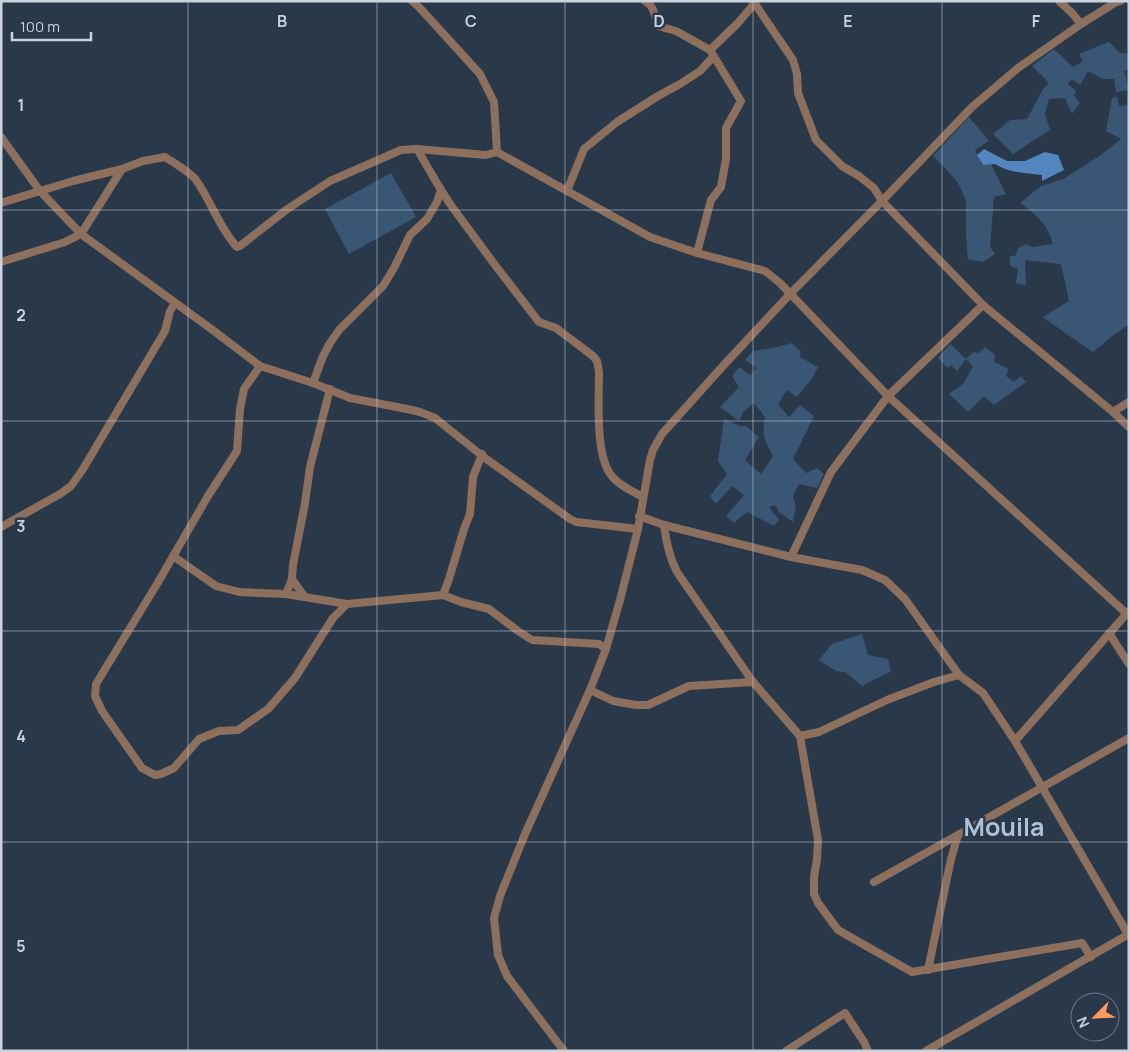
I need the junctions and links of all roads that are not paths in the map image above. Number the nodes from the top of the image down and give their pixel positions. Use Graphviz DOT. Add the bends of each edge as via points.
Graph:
graph roads {
  1 [pos="412,1"];
  2 [pos="645,1"];
  3 [pos="1059,1"];
  4 [pos="1120,1"];
  5 [pos="754,3"];
  6 [pos="421,4"];
  7 [pos="1081,24"];
  8 [pos="712,53"];
  9 [pos="1,137"];
  10 [pos="417,148"];
  11 [pos="497,152"];
  12 [pos="122,169"];
  13 [pos="441,190"];
  14 [pos="40,191"];
  15 [pos="567,191"];
  16 [pos="882,201"];
  17 [pos="1,203"];
  18 [pos="81,234"];
  19 [pos="697,253"];
  20 [pos="1,262"];
  21 [pos="790,294"];
  22 [pos="175,303"];
  23 [pos="982,305"];
  24 [pos="260,366"];
  25 [pos="313,383"];
  26 [pos="330,390"];
  27 [pos="888,396"];
  28 [pos="1129,402"];
  29 [pos="1113,412"];
  30 [pos="1129,427"];
  31 [pos="482,454"];
  32 [pos="643,497"];
  33 [pos="639,516"];
  34 [pos="664,525"];
  35 [pos="1,527"];
  36 [pos="638,529"];
  37 [pos="173,556"];
  38 [pos="791,557"];
  39 [pos="292,579"];
  40 [pos="286,594"];
  41 [pos="443,595"];
  42 [pos="304,596"];
  43 [pos="347,604"];
  44 [pos="1128,612"];
  45 [pos="1109,633"];
  46 [pos="606,649"];
  47 [pos="1129,664"];
  48 [pos="959,675"];
  49 [pos="752,682"];
  50 [pos="590,690"];
  51 [pos="800,736"];
  52 [pos="1129,738"];
  53 [pos="1015,741"];
  54 [pos="1042,788"];
  55 [pos="958,835"];
  56 [pos="874,882"];
  57 [pos="1128,935"];
  58 [pos="1091,957"];
  59 [pos="928,970"];
  60 [pos="564,1051"];
  61 [pos="786,1051"];
  62 [pos="868,1051"];
  63 [pos="926,1051"];
  1 -- 6 [label="street"];
  2 -- 8 [label="street" via="652,8 658,26 676,31"];
  3 -- 7 [label="street"];
  4 -- 7 [label="street"];
  5 -- 8 [label="street"];
  5 -- 16 [label="street" via="793,60 798,93 816,140 842,166 874,188"];
  6 -- 11 [label="street" via="480,74 494,102"];
  7 -- 16 [label="street" via="1018,68 972,107"];
  8 -- 15 [label="street" via="700,71 617,122 584,149"];
  8 -- 19 [label="street" via="740,101 726,128 726,159 721,187 711,200"];
  9 -- 14 [label="street"];
  10 -- 11 [label="street" via="486,155"];
  10 -- 12 [label="street" via="401,150 330,180 237,247 195,178 165,157"];
  10 -- 13 [label="street"];
  11 -- 15 [label="street"];
  12 -- 14 [label="street"];
  12 -- 18 [label="street"];
  13 -- 25 [label="street" via="427,219 410,235 382,286 330,343"];
  13 -- 32 [label="street" via="539,322 556,328 597,361 602,456 614,479"];
  14 -- 17 [label="street"];
  14 -- 18 [label="street"];
  15 -- 19 [label="street" via="650,237"];
  16 -- 21 [label="street"];
  16 -- 23 [label="street"];
  18 -- 20 [label="street"];
  18 -- 22 [label="street"];
  19 -- 21 [label="street" via="765,271"];
  21 -- 27 [label="street"];
  21 -- 32 [label="street" via="662,434 653,450"];
  22 -- 24 [label="street"];
  22 -- 35 [label="street" via="165,331 84,469 60,494"];
  23 -- 27 [label="street"];
  23 -- 29 [label="street"];
  24 -- 25 [label="street"];
  24 -- 37 [label="street" via="244,389 237,451"];
  25 -- 26 [label="street"];
  26 -- 31 [label="street" via="350,398 435,418"];
  26 -- 39 [label="street" via="310,467"];
  27 -- 38 [label="street" via="831,472"];
  27 -- 44 [label="street"];
  28 -- 29 [label="street"];
  29 -- 30 [label="street"];
  31 -- 36 [label="street" via="570,520"];
  31 -- 41 [label="street" via="473,477 470,514"];
  32 -- 33 [label="street"];
  33 -- 34 [label="street"];
  33 -- 36 [label="street"];
  34 -- 38 [label="street"];
  34 -- 49 [label="street" via="673,565"];
  36 -- 46 [label="street"];
  37 -- 40 [label="street" via="216,586 238,592"];
  37 -- 43 [label="street" via="96,684 95,696 142,768 155,775 174,768 199,739 220,731 238,730 268,709 295,678 333,618"];
  38 -- 48 [label="street" via="862,570 885,580 905,600"];
  39 -- 40 [label="street"];
  39 -- 42 [label="street"];
  40 -- 42 [label="street"];
  41 -- 43 [label="street"];
  41 -- 46 [label="street" via="489,609 532,640 599,644"];
  42 -- 43 [label="street"];
  44 -- 45 [label="street"];
  45 -- 47 [label="street"];
  45 -- 53 [label="street"];
  46 -- 50 [label="street"];
  48 -- 51 [label="street" via="887,700 819,732"];
  48 -- 53 [label="street" via="983,693"];
  49 -- 50 [label="street" via="689,686 648,705 613,701"];
  49 -- 51 [label="street"];
  50 -- 60 [label="street" via="525,834 494,918 498,955 507,976"];
  51 -- 59 [label="street" via="818,840 815,899 838,930 912,972"];
  52 -- 54 [label="street"];
  53 -- 54 [label="street"];
  54 -- 55 [label="street"];
  54 -- 57 [label="street"];
  55 -- 56 [label="street"];
  55 -- 59 [label="street"];
  57 -- 58 [label="street"];
  58 -- 59 [label="street" via="1082,943"];
  58 -- 63 [label="street"];
  61 -- 62 [label="street" via="845,1013"];
}
